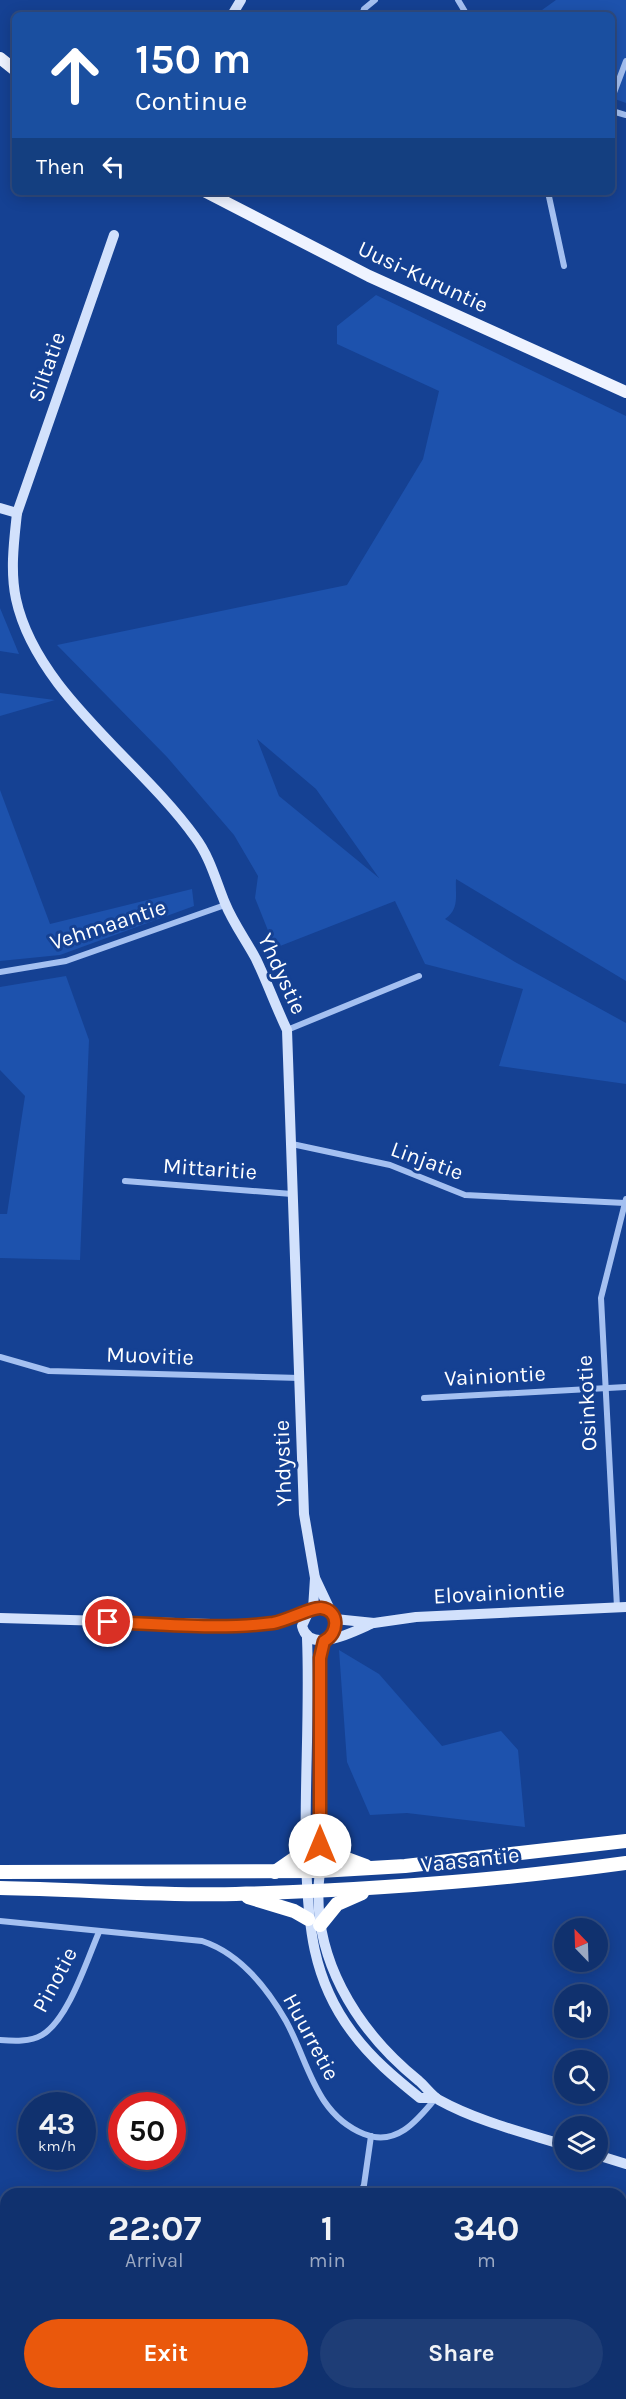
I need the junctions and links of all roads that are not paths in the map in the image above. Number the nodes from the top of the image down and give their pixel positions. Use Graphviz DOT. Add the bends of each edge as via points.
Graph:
graph roads {
  1 [pos="375,0"];
  2 [pos="363,12"];
  3 [pos="0,58"];
  4 [pos="626,61"];
  5 [pos="12,68"];
  6 [pos="615,90"];
  7 [pos="212,195"];
  8 [pos="549,195"];
  9 [pos="114,235"];
  10 [pos="564,266"];
  11 [pos="626,392"];
  12 [pos="0,508"];
  13 [pos="17,513"];
  14 [pos="225,904"];
  15 [pos="0,972"];
  16 [pos="419,976"];
  17 [pos="287,1030"];
  18 [pos="292,1144"];
  19 [pos="125,1181"];
  20 [pos="292,1194"];
  21 [pos="625,1202"];
  22 [pos="0,1357"];
  23 [pos="301,1378"];
  24 [pos="626,1387"];
  25 [pos="604,1389"];
  26 [pos="424,1398"];
  27 [pos="315,1578"];
  28 [pos="622,1607"];
  29 [pos="310,1611"];
  30 [pos="334,1616"];
  31 [pos="0,1618"];
  32 [pos="276,1623"];
  33 [pos="374,1623"];
  34 [pos="305,1634"];
  35 [pos="327,1640"];
  36 [pos="304,1830"];
  37 [pos="626,1840"];
  38 [pos="320,1845"];
  39 [pos="626,1863"];
  40 [pos="374,1868"];
  41 [pos="313,1871"];
  42 [pos="0,1872"];
  43 [pos="274,1872"];
  44 [pos="0,1888"];
  45 [pos="377,1889"];
  46 [pos="312,1891"];
  47 [pos="237,1894"];
  48 [pos="0,1921"];
  49 [pos="314,1922"];
  50 [pos="99,1932"];
  51 [pos="0,2040"];
  52 [pos="436,2098"];
  53 [pos="371,2136"];
  54 [pos="554,2142"];
  55 [pos="608,2158"];
  56 [pos="626,2164"];
  57 [pos="363,2188"];
  1 -- 2 [label="street"];
  3 -- 5 [label="main road"];
  4 -- 6 [label="street"];
  7 -- 11 [label="main road, Uusi-Kuruntie" via="369,276"];
  8 -- 10 [label="street"];
  9 -- 13 [label="main road, Siltatie"];
  12 -- 13 [label="main road"];
  13 -- 14 [label="main road, Yhdystie" via="12,554 15,598 36,654 196,838"];
  14 -- 15 [label="street, Vehmaantie" via="66,961"];
  14 -- 17 [label="main road, Yhdystie" via="256,960"];
  16 -- 17 [label="street"];
  17 -- 18 [label="main road, Yhdystie"];
  18 -- 20 [label="main road, Yhdystie"];
  18 -- 21 [label="street, Linjatie" via="381,1162 465,1195"];
  19 -- 20 [label="street, Mittaritie"];
  20 -- 23 [label="main road, Yhdystie"];
  21 -- 25 [label="street, Osinkotie" via="601,1298"];
  22 -- 23 [label="street, Muovitie" via="49,1371"];
  23 -- 27 [label="main road, Yhdystie" via="304,1514"];
  24 -- 25 [label="street, Vainiontie"];
  25 -- 26 [label="street, Vainiontie"];
  25 -- 28 [label="street, Osinkotie"];
  27 -- 29 [label="main road, Yhdystie"];
  27 -- 30 [label="main road, Yhdystie"];
  28 -- 33 [label="main road, Elovainiontie" via="416,1617"];
  29 -- 30 [label="main road" via="322,1608"];
  29 -- 32 [label="main road"];
  29 -- 34 [label="main road" via="302,1623"];
  30 -- 33 [label="main road, Elovainiontie"];
  30 -- 35 [label="main road" via="336,1628"];
  31 -- 32 [label="main road"];
  32 -- 34 [label="main road"];
  33 -- 35 [label="main road, Elovainiontie"];
  34 -- 35 [label="main road" via="316,1642"];
  34 -- 36 [label="main road"];
  35 -- 38 [label="main road" via="320,1658"];
  36 -- 41 [label="main road"];
  36 -- 43 [label="highway" via="298,1856"];
  37 -- 40 [label="highway, Vaasantie"];
  38 -- 40 [label="highway"];
  38 -- 41 [label="main road"];
  39 -- 45 [label="highway, Vaasantie"];
  40 -- 41 [label="highway, Vaasantie"];
  41 -- 43 [label="highway, Vaasantie"];
  41 -- 46 [label="main road"];
  42 -- 43 [label="highway, Vaasantie"];
  44 -- 47 [label="highway, Vaasantie"];
  45 -- 46 [label="highway, Vaasantie"];
  45 -- 49 [label="highway" via="337,1904"];
  46 -- 47 [label="highway, Vaasantie"];
  46 -- 49 [label="main road"];
  47 -- 49 [label="highway"];
  48 -- 50 [label="street, Huurretie"];
  49 -- 52 [label="main road" via="343,1991 370,2034"];
  50 -- 51 [label="street, Pinotie" via="67,2004 50,2029 36,2038"];
  50 -- 53 [label="street, Huurretie" via="202,1941 235,1958 285,2020 333,2113 344,2124"];
  52 -- 53 [label="street" via="402,2132 383,2138"];
  52 -- 54 [label="main road" via="489,2121"];
  53 -- 57 [label="street"];
  55 -- 56 [label="main road"];
}
